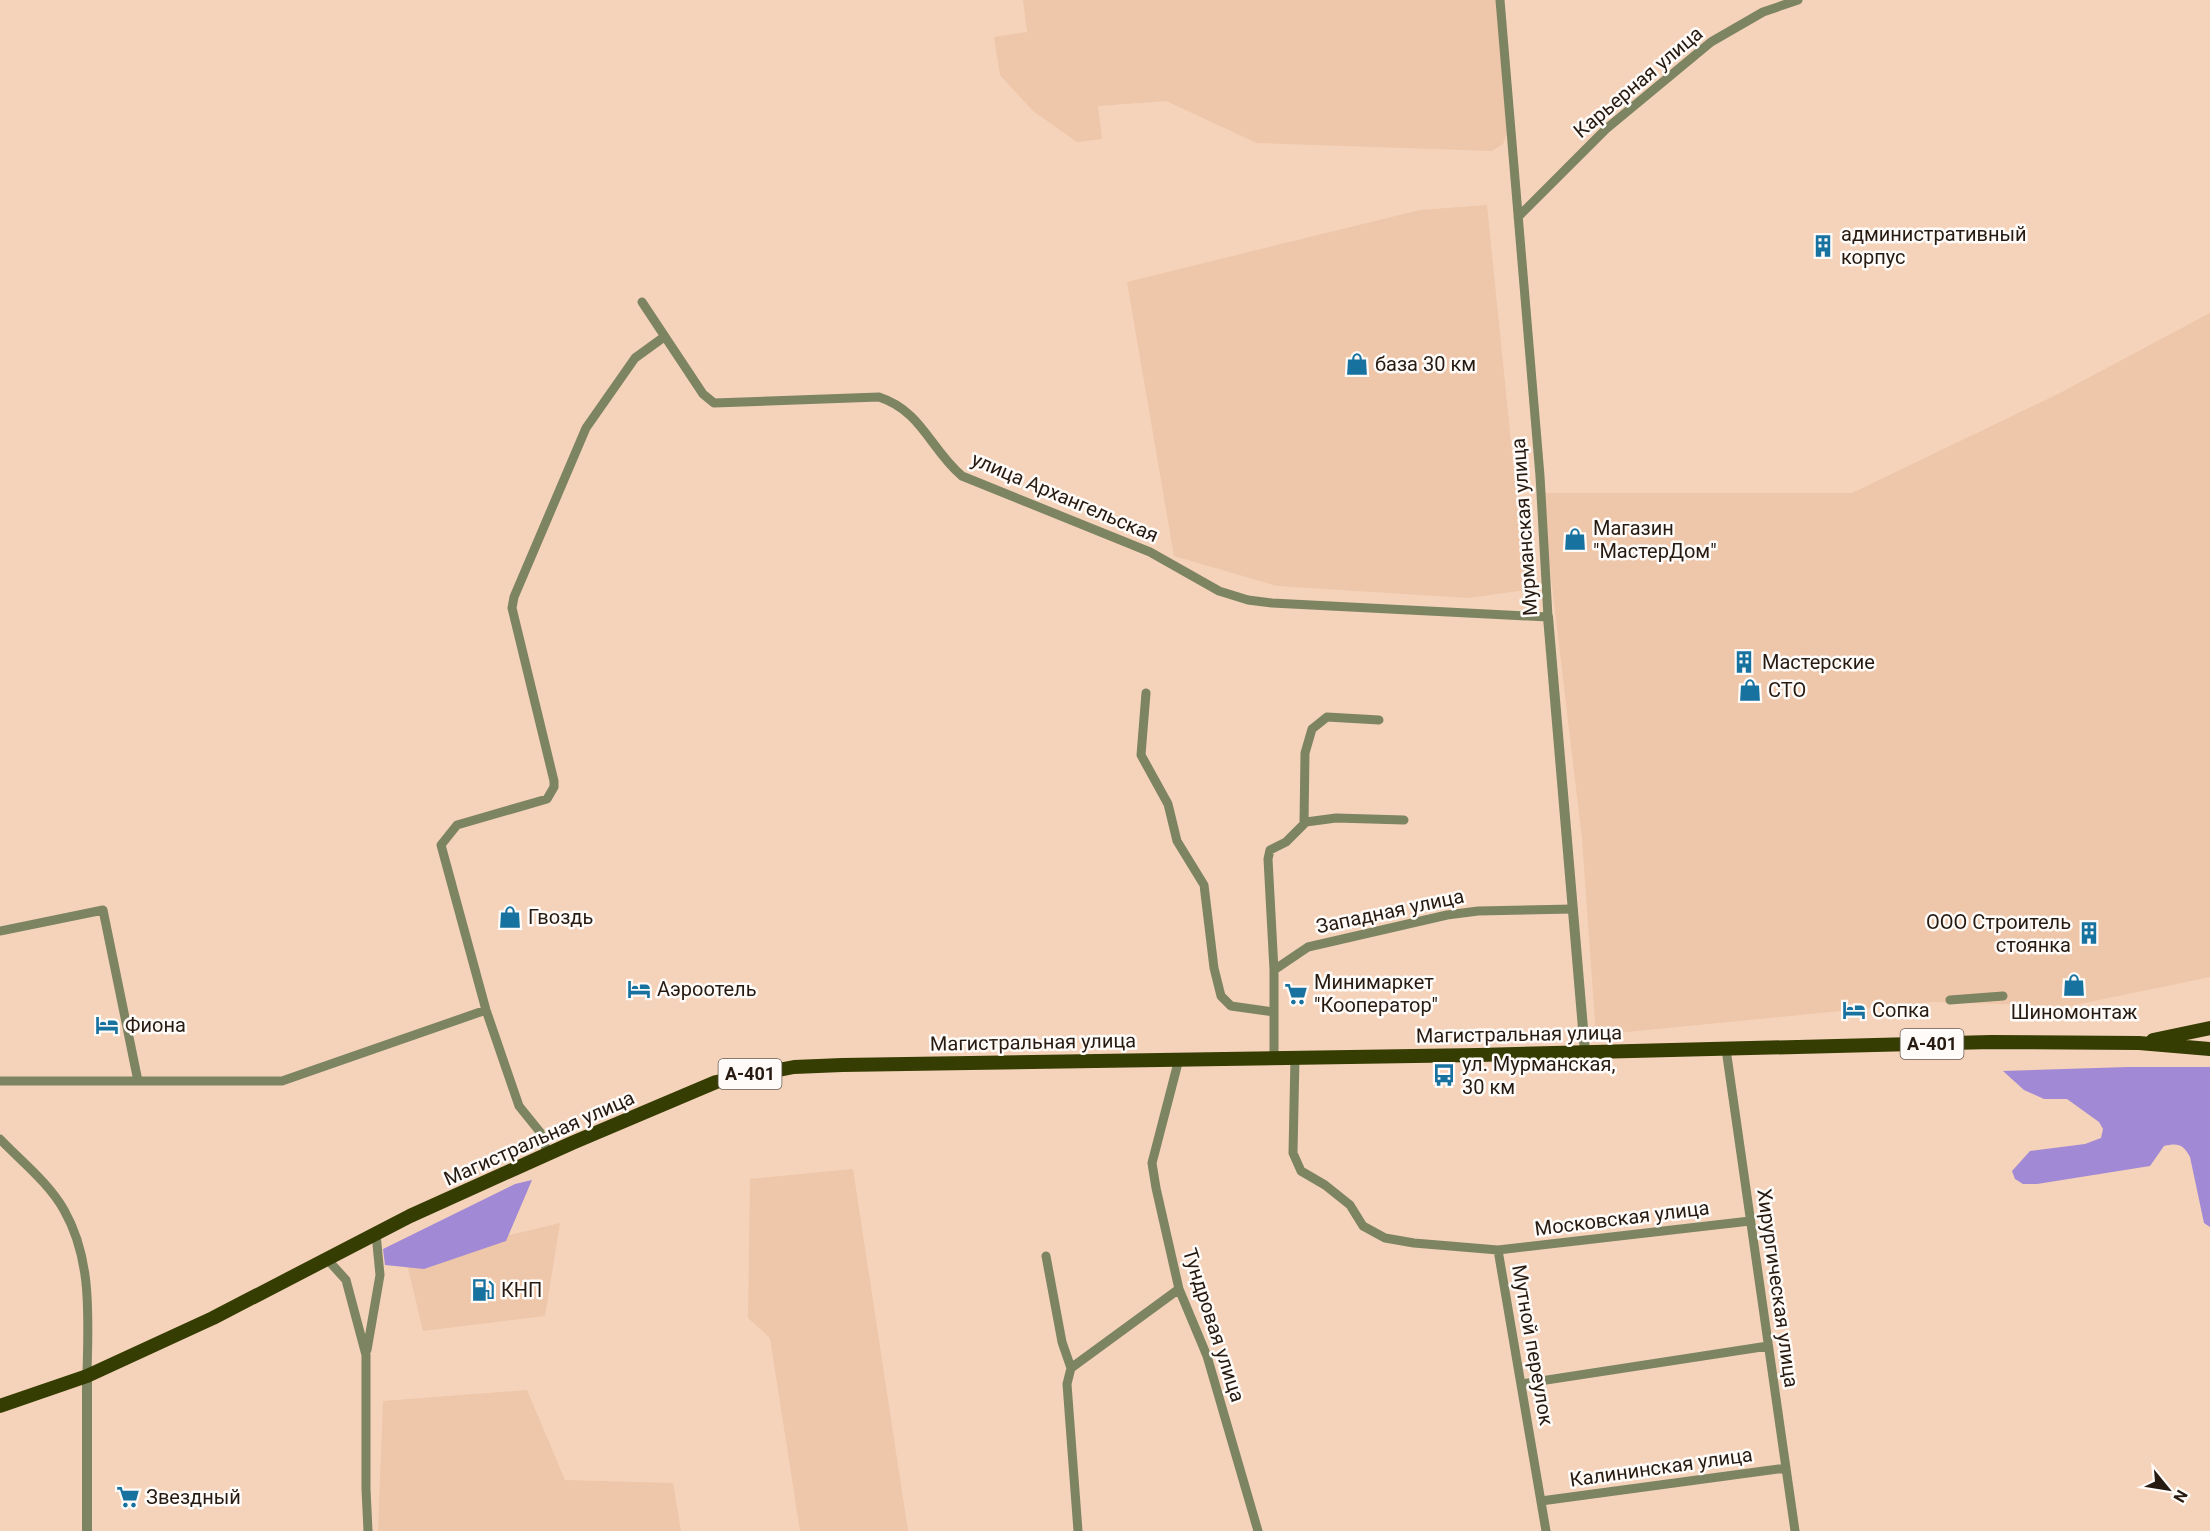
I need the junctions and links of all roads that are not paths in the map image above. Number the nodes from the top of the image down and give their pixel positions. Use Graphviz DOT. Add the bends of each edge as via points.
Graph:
graph roads {
  1 [pos="1500,0"];
  2 [pos="1798,0"];
  3 [pos="1518,217"];
  4 [pos="642,302"];
  5 [pos="664,337"];
  6 [pos="1548,616"];
  7 [pos="1146,693"];
  8 [pos="1379,720"];
  9 [pos="1404,820"];
  10 [pos="1304,824"];
  11 [pos="1573,909"];
  12 [pos="0,931"];
  13 [pos="1274,970"];
  14 [pos="2003,996"];
  15 [pos="1950,1000"];
  16 [pos="486,1010"];
  17 [pos="1274,1012"];
  18 [pos="2210,1028"];
  19 [pos="2139,1043"];
  20 [pos="2210,1048"];
  21 [pos="1725,1049"];
  22 [pos="1585,1052"];
  23 [pos="1295,1057"];
  24 [pos="1274,1058"];
  25 [pos="1179,1059"];
  26 [pos="0,1081"];
  27 [pos="138,1081"];
  28 [pos="0,1139"];
  29 [pos="548,1154"];
  30 [pos="1750,1221"];
  31 [pos="376,1234"];
  32 [pos="1498,1250"];
  33 [pos="1046,1256"];
  34 [pos="327,1259"];
  35 [pos="1179,1289"];
  36 [pos="1768,1346"];
  37 [pos="366,1355"];
  38 [pos="1071,1368"];
  39 [pos="87,1376"];
  40 [pos="1521,1384"];
  41 [pos="0,1406"];
  42 [pos="1786,1468"];
  43 [pos="1541,1501"];
  44 [pos="87,1531"];
  45 [pos="368,1531"];
  46 [pos="1078,1531"];
  47 [pos="1258,1531"];
  48 [pos="1546,1531"];
  49 [pos="1795,1531"];
  1 -- 3 [label="street, Мурманская улица"];
  2 -- 3 [label="street, Карьерная улица" via="1763,12 1710,42 1606,129"];
  3 -- 6 [label="street, Мурманская улица"];
  4 -- 5 [label="street, улица Архангельская"];
  5 -- 6 [label="street, улица Архангельская" via="703,394 714,403 879,397 896,402 913,415 948,464 962,476 1150,552 1219,591 1272,603"];
  5 -- 16 [label="street" via="635,358 586,428 514,597 512,608 554,781 552,794 547,799 457,825 441,845"];
  6 -- 11 [label="street, Мурманская улица"];
  7 -- 17 [label="street" via="1142,755 1168,804 1177,841 1204,885 1221,996 1231,1006"];
  8 -- 10 [label="street" via="1327,717 1312,729 1305,753"];
  9 -- 10 [label="street" via="1336,818"];
  10 -- 13 [label="street" via="1286,842 1270,850 1268,859"];
  11 -- 13 [label="street, Западная улица" via="1447,915 1308,947"];
  11 -- 22 [label="street, Мурманская улица"];
  12 -- 27 [label="street" via="103,910"];
  13 -- 17 [label="street"];
  14 -- 15 [label="street"];
  16 -- 27 [label="street" via="282,1081"];
  16 -- 29 [label="street" via="519,1106 540,1132"];
  17 -- 24 [label="street"];
  18 -- 19 [label="main road, Магистральная улица / А-401"];
  19 -- 20 [label="main road, Магистральная улица / А-401"];
  19 -- 21 [label="main road, Магистральная улица / А-401" via="1992,1042"];
  21 -- 22 [label="main road, Магистральная улица / А-401"];
  21 -- 30 [label="street, Хирургическая улица"];
  22 -- 23 [label="main road, Магистральная улица / А-401"];
  23 -- 24 [label="main road, Магистральная улица / А-401"];
  23 -- 32 [label="street, Мутной переулок" via="1293,1153 1301,1171 1350,1204 1363,1226 1385,1238"];
  24 -- 25 [label="main road, Магистральная улица / А-401"];
  25 -- 29 [label="main road, Магистральная улица / А-401" via="842,1065 755,1073 716,1082"];
  25 -- 35 [label="street, Тундровая улица" via="1152,1163"];
  26 -- 27 [label="street"];
  28 -- 39 [label="street" via="64,1209 79,1243 86,1276"];
  29 -- 31 [label="main road, Магистральная улица / А-401"];
  30 -- 32 [label="street, Московская улица"];
  30 -- 36 [label="street, Хирургическая улица"];
  31 -- 34 [label="main road, Магистральная улица / А-401"];
  31 -- 37 [label="street" via="380,1275"];
  32 -- 40 [label="street, Мутной переулок"];
  33 -- 38 [label="street" via="1062,1342"];
  34 -- 37 [label="street" via="346,1280"];
  34 -- 39 [label="main road, Магистральная улица / А-401" via="213,1318"];
  35 -- 38 [label="street"];
  35 -- 47 [label="street, Тундровая улица" via="1206,1356"];
  36 -- 40 [label="street"];
  36 -- 42 [label="street, Хирургическая улица"];
  37 -- 45 [label="street"];
  38 -- 46 [label="street" via="1067,1384"];
  39 -- 41 [label="main road, Магистральная улица"];
  39 -- 44 [label="street"];
  40 -- 43 [label="street, Мутной переулок"];
  42 -- 43 [label="street, Калининская улица"];
  42 -- 49 [label="street, Хирургическая улица"];
  43 -- 48 [label="street, Мутной переулок"];
}
